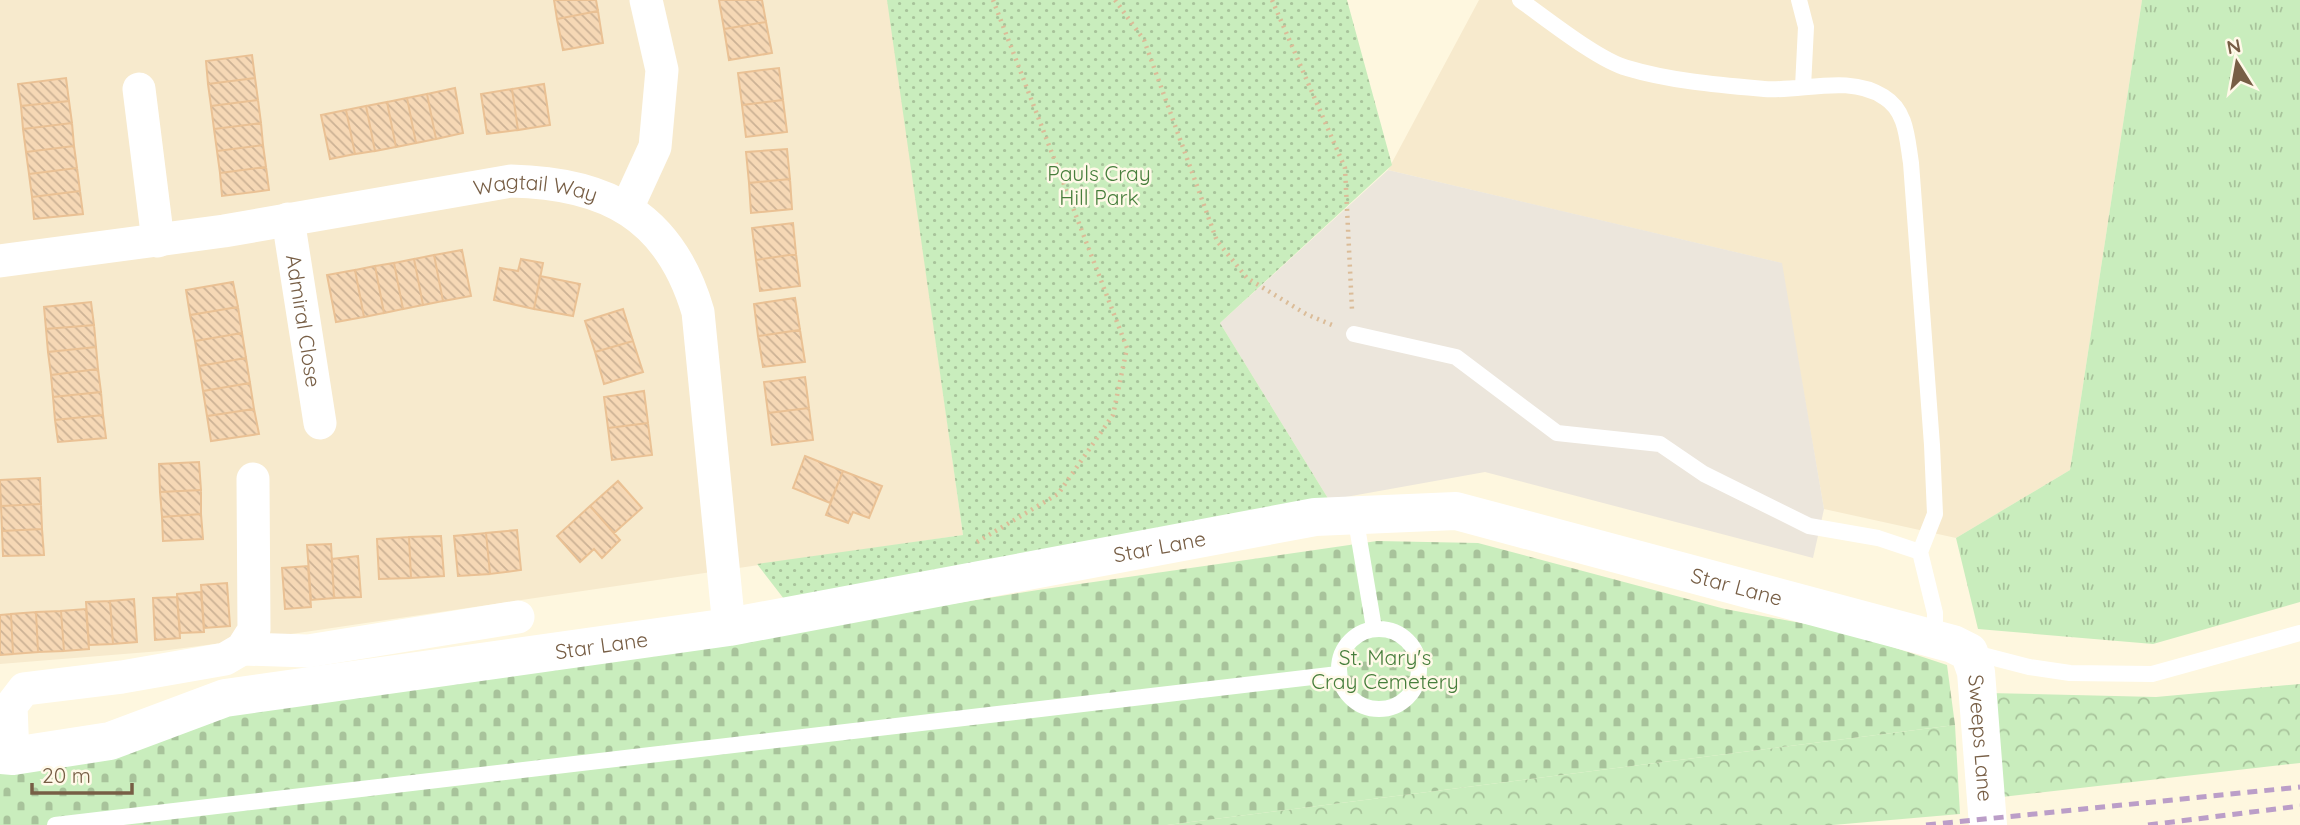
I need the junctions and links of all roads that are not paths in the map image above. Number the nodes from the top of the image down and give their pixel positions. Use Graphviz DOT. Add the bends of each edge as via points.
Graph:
graph roads {
  1 [pos="646,0"];
  2 [pos="1520,0"];
  3 [pos="1799,0"];
  4 [pos="1803,87"];
  5 [pos="139,89"];
  6 [pos="627,208"];
  7 [pos="288,219"];
  8 [pos="158,241"];
  9 [pos="0,261"];
  10 [pos="1354,334"];
  11 [pos="320,423"];
  12 [pos="253,479"];
  13 [pos="1355,515"];
  14 [pos="1920,552"];
  15 [pos="518,617"];
  16 [pos="729,627"];
  17 [pos="1374,628"];
  18 [pos="2300,633"];
  19 [pos="1952,646"];
  20 [pos="242,649"];
  21 [pos="1338,674"];
  22 [pos="6,755"];
  23 [pos="55,825"];
  24 [pos="1988,825"];
  1 -- 6 [label="street" via="662,70 656,147"];
  2 -- 4 [label="lane" via="1623,67 1766,89"];
  3 -- 4 [label="lane" via="1806,27"];
  4 -- 14 [label="lane" via="1864,88 1886,98 1903,117 1911,163 1933,445 1935,514"];
  5 -- 8 [label="street"];
  6 -- 7 [label="street, Wagtail Way" via="593,192 546,182 511,181"];
  6 -- 16 [label="street, Wagtail Way" via="675,257 698,312"];
  7 -- 8 [label="street, Wagtail Way"];
  7 -- 11 [label="street, Admiral Close"];
  8 -- 9 [label="street, Wagtail Way"];
  10 -- 14 [label="lane" via="1456,356 1557,433 1660,444 1704,474 1809,526 1878,538"];
  12 -- 20 [label="street" via="254,630"];
  13 -- 16 [label="street, Star Lane" via="1315,517"];
  13 -- 17 [label="lane"];
  13 -- 19 [label="street, Star Lane" via="1456,511"];
  14 -- 19 [label="lane" via="1935,613"];
  15 -- 20 [label="street, Star Lane" via="308,652"];
  16 -- 22 [label="street, Star Lane" via="225,698 110,741"];
  17 -- 21 [label="lane" via="1351,639 1343,649"];
  17 -- 21 [label="lane" via="1400,634 1417,655 1419,669 1411,694 1388,708 1362,706 1350,698"];
  18 -- 19 [label="lane, Star Lane" via="2152,674 2070,673"];
  19 -- 24 [label="street, Sweeps Lane" via="1976,672"];
  20 -- 22 [label="street, Star Lane" via="225,659 24,689 11,706"];
  21 -- 23 [label="lane"];
}
